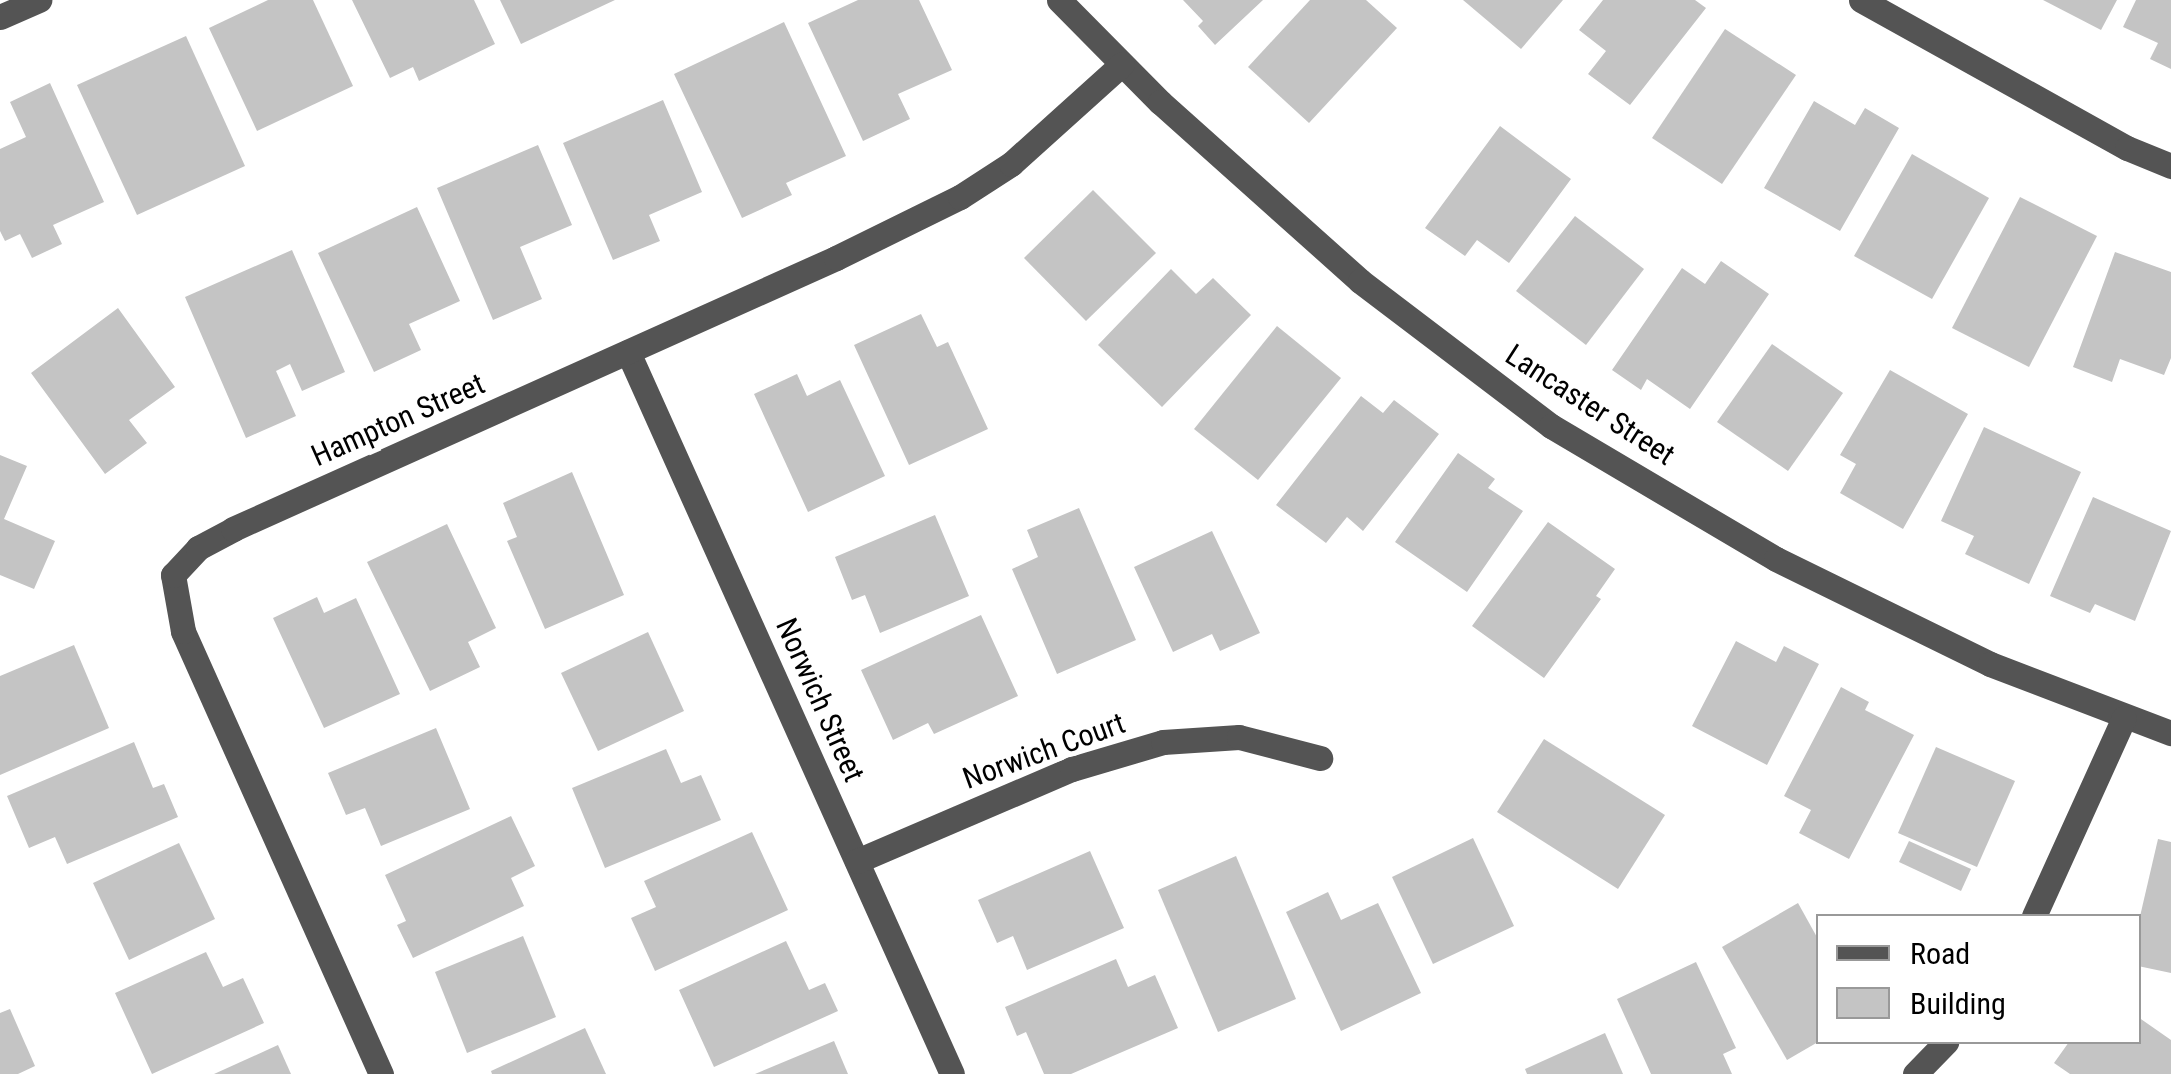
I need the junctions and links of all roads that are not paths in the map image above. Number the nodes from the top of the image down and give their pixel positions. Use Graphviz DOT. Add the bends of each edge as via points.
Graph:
graph roads {
  1 [pos="39,0"];
  2 [pos="1059,0"];
  3 [pos="1861,0"];
  4 [pos="0,17"];
  5 [pos="1122,64"];
  6 [pos="2171,166"];
  7 [pos="628,352"];
  8 [pos="2124,718"];
  9 [pos="2171,733"];
  10 [pos="1320,758"];
  11 [pos="857,861"];
  12 [pos="2035,914"];
  13 [pos="1944,1044"];
  14 [pos="381,1074"];
  15 [pos="952,1074"];
  16 [pos="1915,1074"];
  1 -- 4 [label="street"];
  2 -- 5 [label="street, Lancaster Street"];
  3 -- 6 [label="street"];
  5 -- 7 [label="street, Hampton Street" via="1011,164 960,197"];
  5 -- 8 [label="street, Lancaster Street" via="1360,281 1551,426 1776,559 1990,664"];
  7 -- 11 [label="street, Norwich Street"];
  7 -- 14 [label="street, Hampton Street" via="233,529 198,548 173,575 183,631"];
  8 -- 9 [label="street, Lancaster Street"];
  8 -- 12 [label="street"];
  10 -- 11 [label="street, Norwich Court" via="1240,737 1163,742 1072,769"];
  11 -- 15 [label="street, Norwich Street"];
  13 -- 16 [label="street"];
}
